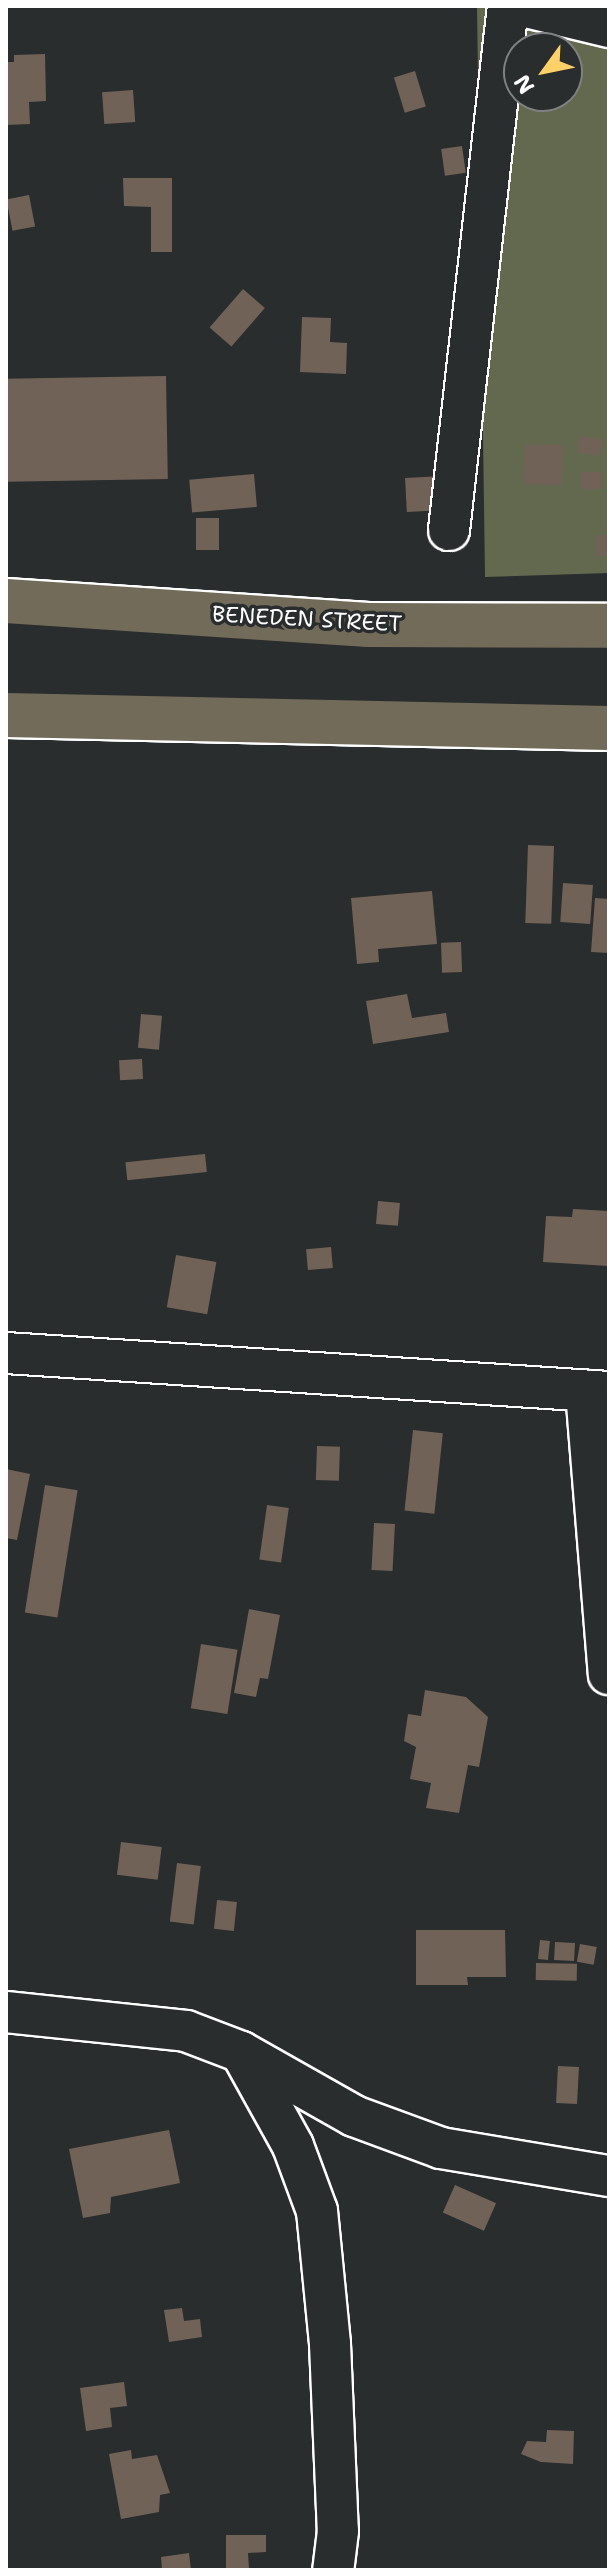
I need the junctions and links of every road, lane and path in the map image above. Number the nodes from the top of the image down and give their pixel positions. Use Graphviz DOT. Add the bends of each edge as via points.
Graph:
graph roads {
  1 [pos="508,6"];
  2 [pos="522,6"];
  3 [pos="609,27"];
  4 [pos="449,530"];
  5 [pos="6,601"];
  6 [pos="609,626"];
  7 [pos="6,639"];
  8 [pos="609,657"];
  9 [pos="6,676"];
  10 [pos="609,689"];
  11 [pos="6,715"];
  12 [pos="609,728"];
  13 [pos="6,1353"];
  14 [pos="597,1392"];
  15 [pos="609,1674"];
  16 [pos="6,2012"];
  17 [pos="241,2052"];
  18 [pos="609,2176"];
  19 [pos="333,2570"];
  1 -- 4 [label="street"];
  2 -- 3 [label="street"];
  5 -- 6 [label="main road, BENEDEN STREET" via="368,625"];
  7 -- 8 [label="street" via="365,656"];
  9 -- 10 [label="street" via="367,691"];
  11 -- 12 [label="main road"];
  13 -- 14 [label="street"];
  14 -- 15 [label="street"];
  16 -- 17 [label="street" via="186,2031"];
  17 -- 18 [label="street" via="354,2116 441,2148"];
  17 -- 19 [label="street" via="293,2146 317,2211 331,2359 338,2531"];
}
